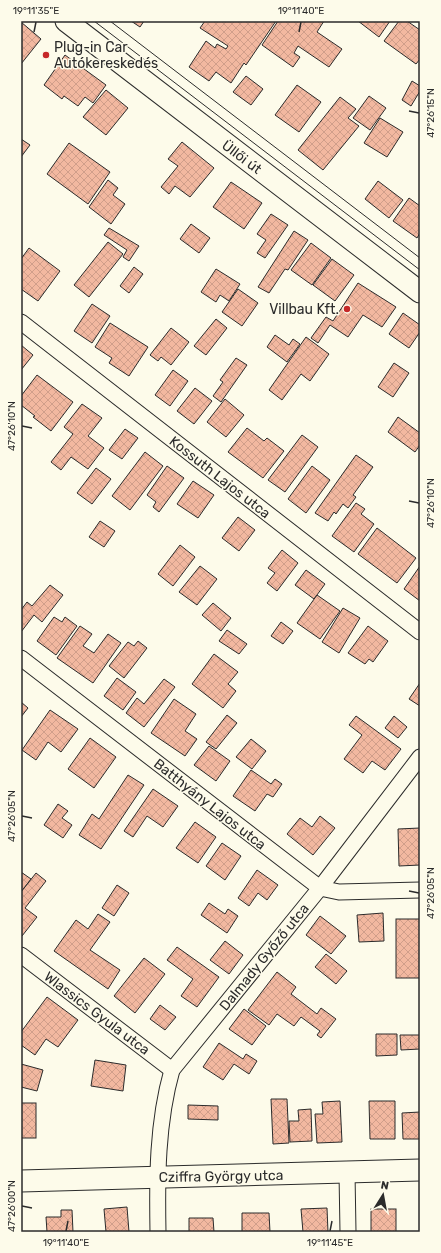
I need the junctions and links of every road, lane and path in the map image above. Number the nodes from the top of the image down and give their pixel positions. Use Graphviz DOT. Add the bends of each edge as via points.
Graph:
graph roads {
  1 [pos="66,21"];
  2 [pos="420,292"];
  3 [pos="21,322"];
  4 [pos="420,632"];
  5 [pos="21,658"];
  6 [pos="420,757"];
  7 [pos="320,888"];
  8 [pos="420,890"];
  9 [pos="21,955"];
  10 [pos="172,1070"];
  11 [pos="420,1170"];
  12 [pos="346,1173"];
  13 [pos="157,1177"];
  14 [pos="21,1181"];
  15 [pos="158,1232"];
  16 [pos="348,1232"];
  1 -- 2 [label="main road, Üllői út"];
  3 -- 4 [label="street, Kossuth Lajos utca"];
  5 -- 7 [label="street, Batthyány Lajos utca"];
  6 -- 7 [label="street, Dalmady Győző utca"];
  7 -- 8 [label="street, Batthyány Lajos utca" via="339,892"];
  7 -- 10 [label="street, Dalmady Győző utca"];
  9 -- 10 [label="street, Wlassics Gyula utca"];
  10 -- 13 [label="street, Dalmady Győző utca" via="166,1091"];
  11 -- 12 [label="main road, Cziffra György utca"];
  12 -- 13 [label="main road, Cziffra György utca"];
  12 -- 16 [label="street"];
  13 -- 14 [label="main road, Cziffra György utca"];
  13 -- 15 [label="street, Dalmady Győző utca"];
}
